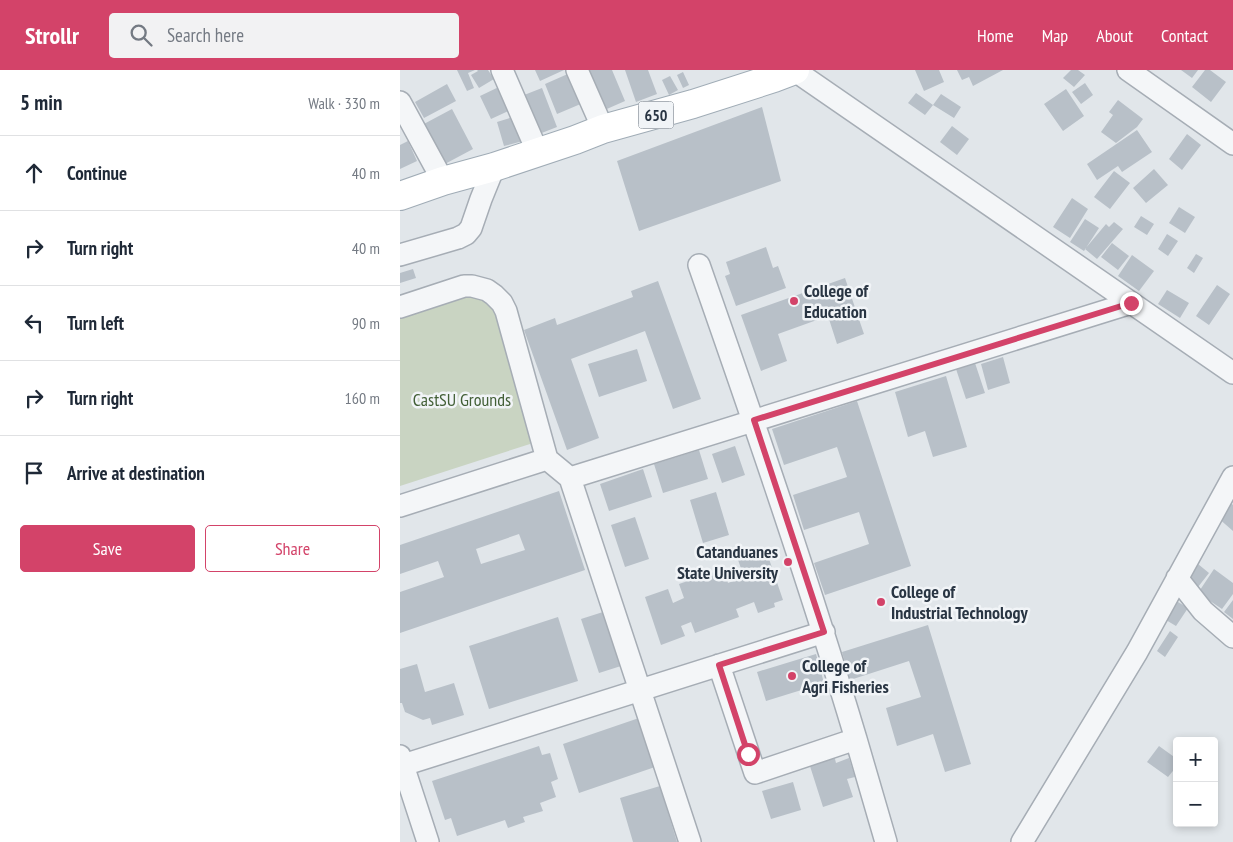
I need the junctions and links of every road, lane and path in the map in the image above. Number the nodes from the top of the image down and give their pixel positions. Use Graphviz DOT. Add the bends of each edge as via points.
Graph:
graph roads {
  1 [pos="502,70"];
  2 [pos="577,70"];
  3 [pos="1128,70"];
  4 [pos="782,72"];
  5 [pos="400,102"];
  6 [pos="603,129"];
  7 [pos="1233,144"];
  8 [pos="538,153"];
  9 [pos="494,167"];
  10 [pos="443,181"];
  11 [pos="400,196"];
  12 [pos="400,255"];
  13 [pos="699,265"];
  14 [pos="1131,303"];
  15 [pos="400,306"];
  16 [pos="1233,373"];
  17 [pos="754,420"];
  18 [pos="547,459"];
  19 [pos="1233,477"];
  20 [pos="570,478"];
  21 [pos="400,506"];
  22 [pos="1177,578"];
  23 [pos="824,632"];
  24 [pos="1233,637"];
  25 [pos="719,665"];
  26 [pos="640,690"];
  27 [pos="856,739"];
  28 [pos="401,762"];
  29 [pos="428,842"];
  30 [pos="690,842"];
  31 [pos="886,842"];
  32 [pos="1022,842"];
  1 -- 8 [label="street"];
  2 -- 6 [label="street"];
  3 -- 7 [label="street"];
  4 -- 6 [label="main road, 650" via="694,104"];
  4 -- 14 [label="street"];
  5 -- 10 [label="street"];
  6 -- 8 [label="main road, 650"];
  8 -- 9 [label="main road, 650"];
  9 -- 10 [label="main road, 650"];
  9 -- 12 [label="street" via="472,228 466,234"];
  10 -- 11 [label="main road, 650"];
  13 -- 17 [label="street"];
  14 -- 16 [label="street"];
  14 -- 17 [label="street"];
  15 -- 18 [label="street" via="464,286 480,287 502,303"];
  17 -- 20 [label="street"];
  17 -- 23 [label="street"];
  18 -- 20 [label="street"];
  18 -- 21 [label="street"];
  19 -- 22 [label="street"];
  20 -- 26 [label="street"];
  22 -- 24 [label="street" via="1203,611"];
  22 -- 32 [label="street" via="1137,652"];
  23 -- 25 [label="street"];
  23 -- 27 [label="street"];
  25 -- 26 [label="street"];
  25 -- 27 [label="street" via="755,773"];
  26 -- 28 [label="street"];
  26 -- 30 [label="street"];
  27 -- 31 [label="street"];
  28 -- 29 [label="street"];
}
